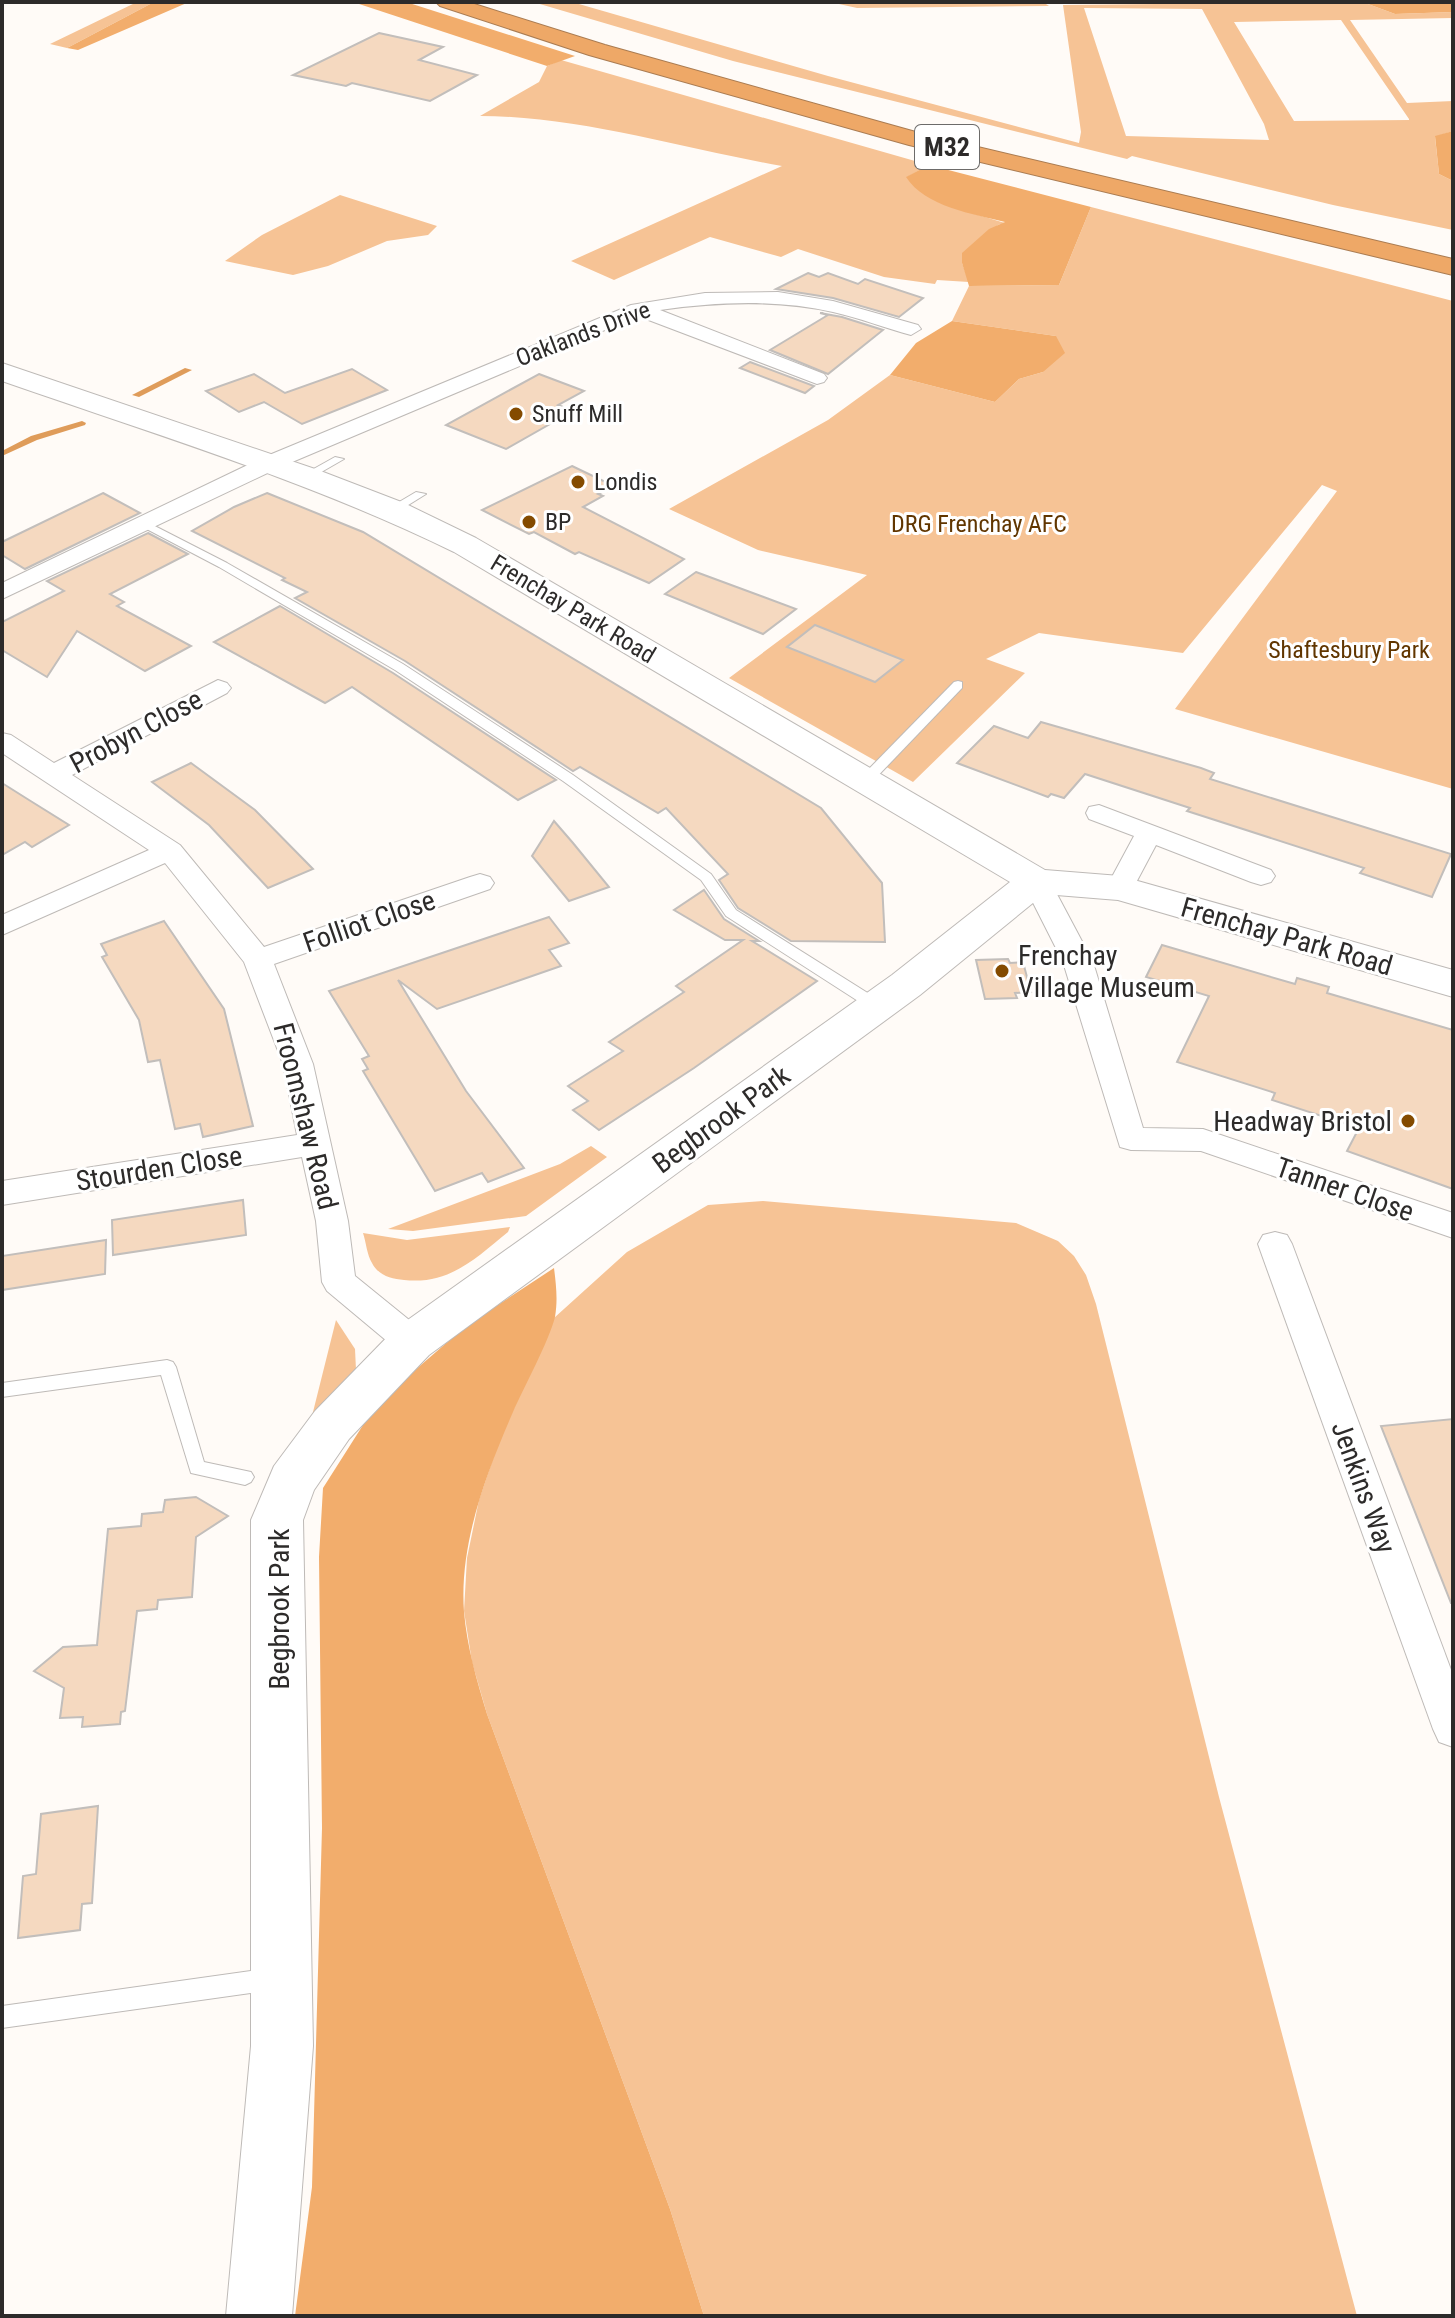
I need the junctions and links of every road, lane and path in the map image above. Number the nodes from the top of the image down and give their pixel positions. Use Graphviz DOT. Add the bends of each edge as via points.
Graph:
graph roads {
  1 [pos="447,2"];
  2 [pos="509,2"];
  3 [pos="1453,248"];
  4 [pos="1453,267"];
  5 [pos="638,309"];
  6 [pos="911,329"];
  7 [pos="2,372"];
  8 [pos="817,378"];
  9 [pos="339,459"];
  10 [pos="270,463"];
  11 [pos="307,476"];
  12 [pos="143,523"];
  13 [pos="2,592"];
  14 [pos="958,685"];
  15 [pos="218,688"];
  16 [pos="2,741"];
  17 [pos="54,774"];
  18 [pos="865,781"];
  19 [pos="1099,813"];
  20 [pos="1149,833"];
  21 [pos="170,851"];
  22 [pos="1261,876"];
  23 [pos="1036,881"];
  24 [pos="480,883"];
  25 [pos="1120,888"];
  26 [pos="2,926"];
  27 [pos="258,959"];
  28 [pos="1453,984"];
  29 [pos="877,1006"];
  30 [pos="316,1143"];
  31 [pos="2,1193"];
  32 [pos="1453,1226"];
  33 [pos="1275,1244"];
  34 [pos="412,1342"];
  35 [pos="2,1390"];
  36 [pos="245,1477"];
  37 [pos="1453,1729"];
  38 [pos="282,1977"];
  39 [pos="2,2017"];
  40 [pos="259,2316"];
  1 -- 4 [label="highway, M32" via="917,140"];
  2 -- 3 [label="highway, M32" via="937,129"];
  5 -- 6 [label="street, Oaklands Drive" via="693,300 794,301 820,303"];
  5 -- 8 [label="street"];
  5 -- 10 [label="street, Oaklands Drive"];
  7 -- 10 [label="main road, Frenchay Park Road"];
  9 -- 11 [label="lane"];
  10 -- 11 [label="main road, Frenchay Park Road"];
  10 -- 12 [label="street"];
  11 -- 18 [label="main road, Frenchay Park Road" via="406,502 465,545"];
  12 -- 13 [label="street"];
  12 -- 29 [label="lane" via="399,667 555,769 706,877 731,913"];
  14 -- 18 [label="lane"];
  15 -- 17 [label="street, Probyn Close"];
  16 -- 17 [label="street, Froomshaw Road"];
  17 -- 21 [label="street, Froomshaw Road"];
  18 -- 23 [label="main road, Frenchay Park Road"];
  19 -- 20 [label="street, Frenchay Park Road"];
  20 -- 22 [label="street, Frenchay Park Road"];
  20 -- 25 [label="street"];
  21 -- 26 [label="street"];
  21 -- 27 [label="street, Froomshaw Road"];
  23 -- 25 [label="main road, Frenchay Park Road"];
  23 -- 29 [label="main road, Begbrook Park"];
  23 -- 32 [label="street, Tanner Close" via="1078,962 1131,1139 1203,1140"];
  24 -- 27 [label="street, Folliot Close"];
  25 -- 28 [label="main road, Frenchay Park Road"];
  27 -- 30 [label="street, Froomshaw Road" via="298,1064"];
  29 -- 34 [label="main road, Begbrook Park"];
  30 -- 31 [label="street, Stourden Close"];
  30 -- 34 [label="street, Froomshaw Road" via="339,1282"];
  33 -- 37 [label="street, Jenkins Way"];
  34 -- 38 [label="main road, Begbrook Park" via="332,1425 292,1481 277,1520"];
  35 -- 36 [label="lane" via="167,1367 197,1468"];
  38 -- 39 [label="lane"];
  38 -- 40 [label="main road, Begbrook Park" via="282,2046"];
}
